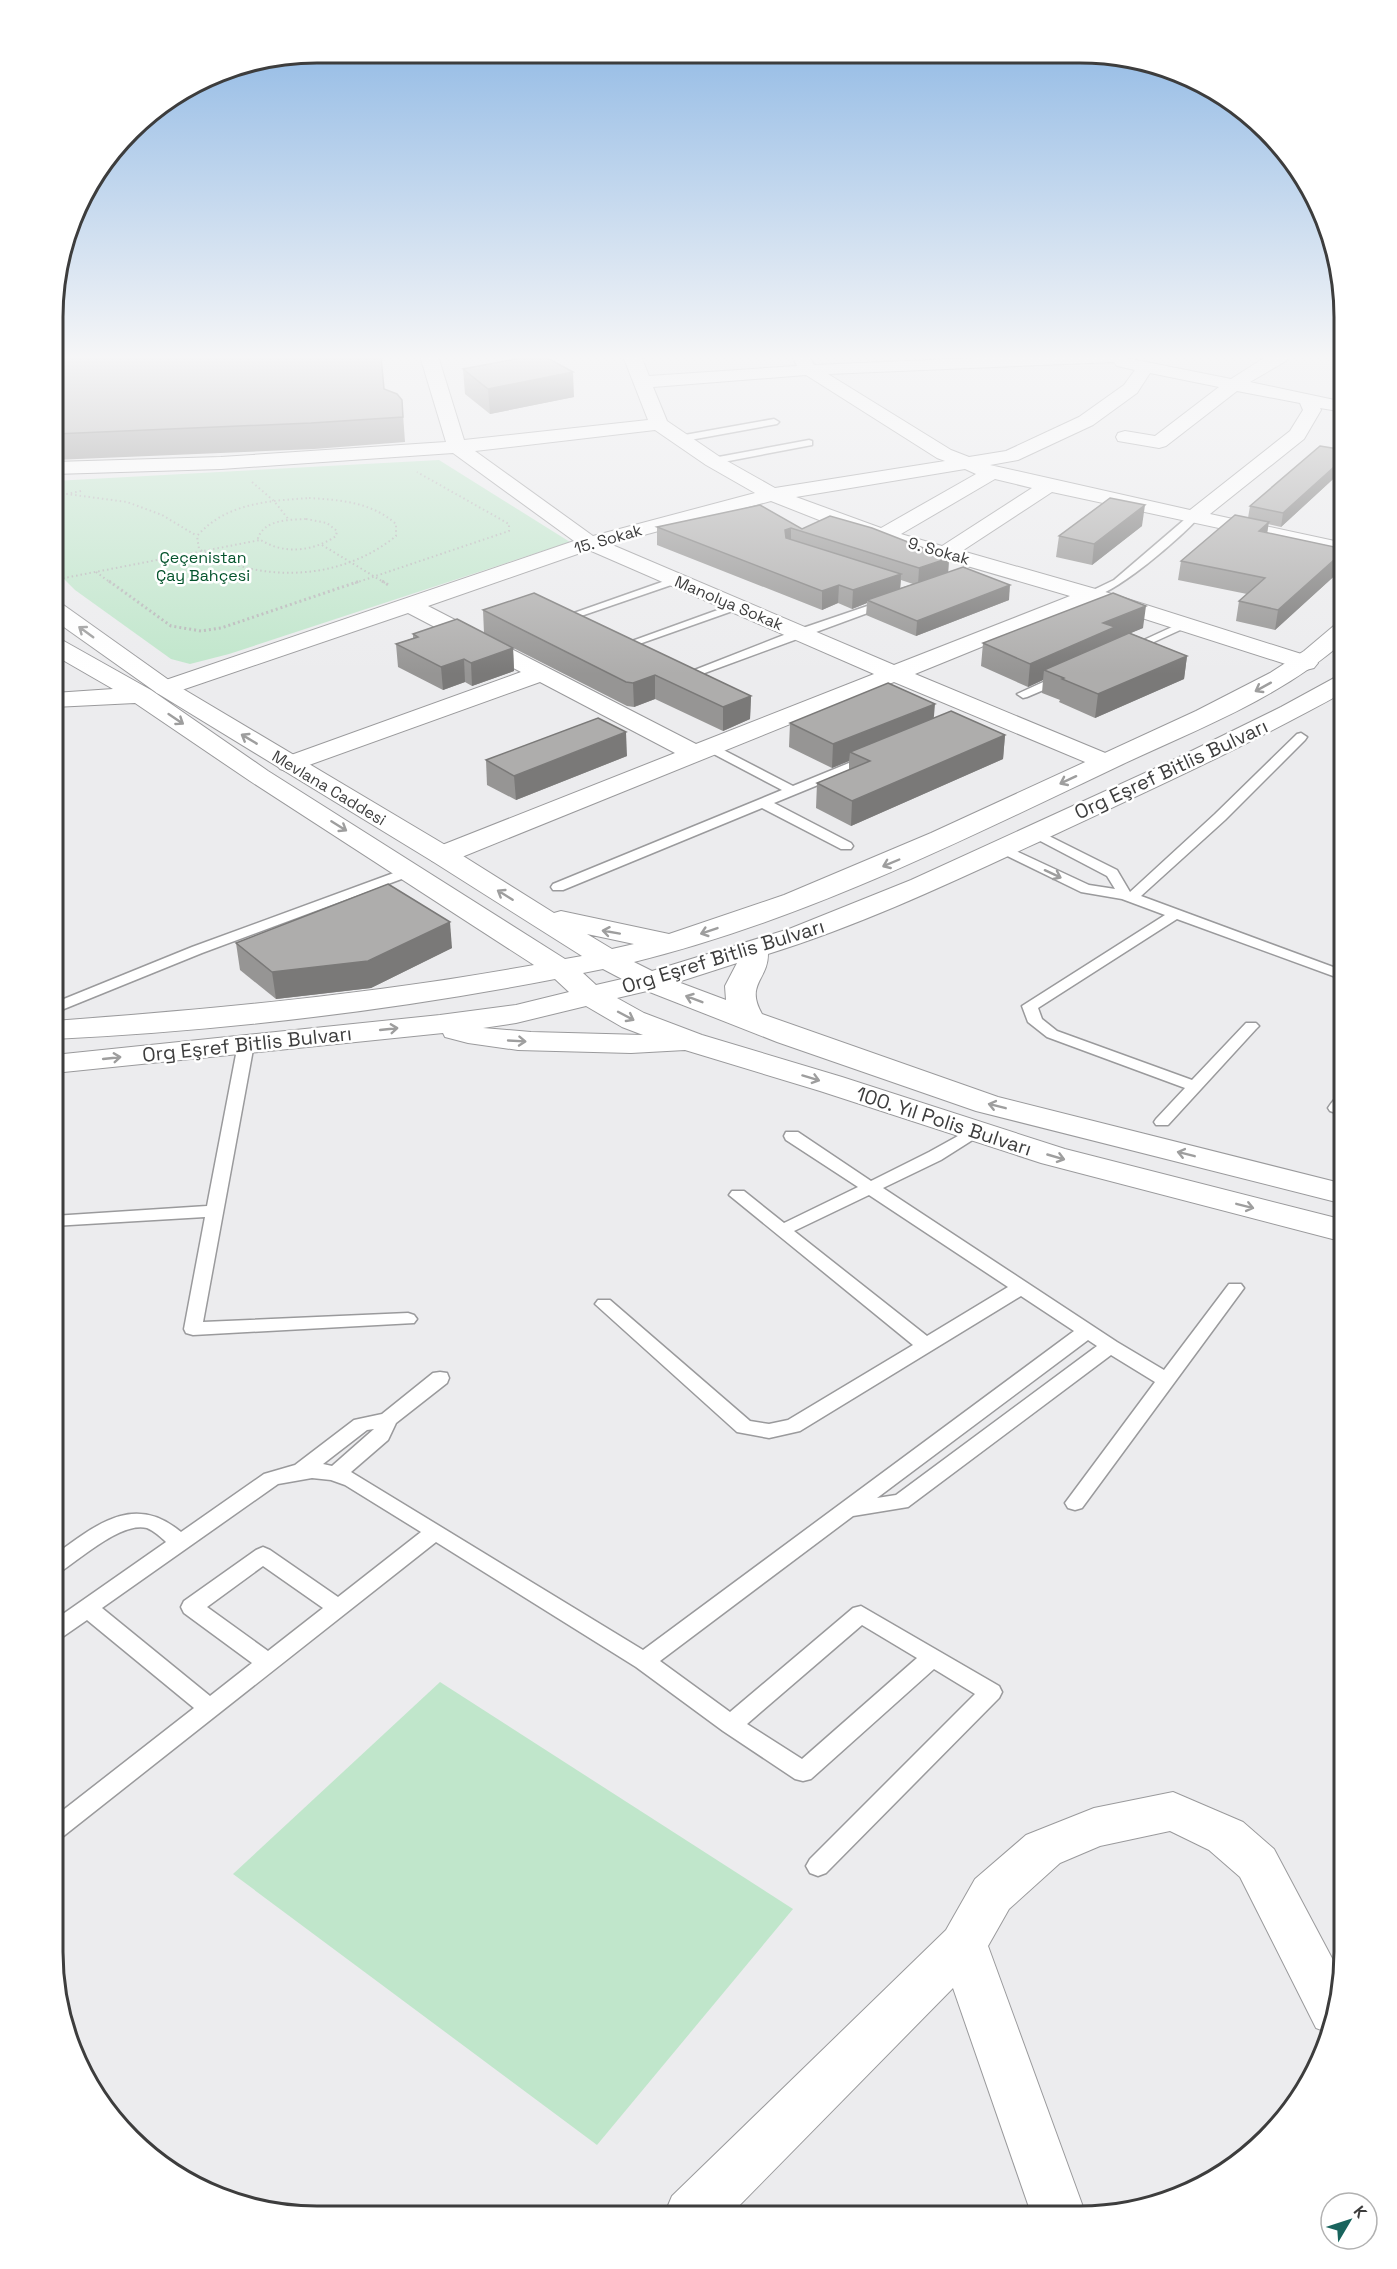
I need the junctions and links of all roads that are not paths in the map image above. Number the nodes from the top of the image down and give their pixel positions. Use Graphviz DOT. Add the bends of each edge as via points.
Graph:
graph roads {
  1 [pos="242,462"];
  2 [pos="478,462"];
  3 [pos="715,462"];
  4 [pos="971,462"];
  5 [pos="1263,462"];
  6 [pos="964,463"];
  7 [pos="63,468"];
  8 [pos="992,473"];
  9 [pos="1048,486"];
  10 [pos="772,495"];
  11 [pos="1195,516"];
  12 [pos="884,535"];
  13 [pos="590,543"];
  14 [pos="1334,547"];
  15 [pos="946,552"];
  16 [pos="994,566"];
  17 [pos="973,573"];
  18 [pos="676,580"];
  19 [pos="1091,595"];
  20 [pos="897,599"];
  21 [pos="413,604"];
  22 [pos="737,606"];
  23 [pos="576,614"];
  24 [pos="63,617"];
  25 [pos="1185,624"];
  26 [pos="798,633"];
  27 [pos="1334,638"];
  28 [pos="638,641"];
  29 [pos="63,649"];
  30 [pos="1120,653"];
  31 [pos="1306,663"];
  32 [pos="698,671"];
  33 [pos="1077,672"];
  34 [pos="542,673"];
  35 [pos="895,674"];
  36 [pos="1334,688"];
  37 [pos="153,692"];
  38 [pos="1023,694"];
  39 [pos="63,699"];
  40 [pos="985,713"];
  41 [pos="963,722"];
  42 [pos="1300,737"];
  43 [pos="702,750"];
  44 [pos="878,756"];
  45 [pos="1106,762"];
  46 [pos="289,764"];
  47 [pos="793,791"];
  48 [pos="763,803"];
  49 [pos="1032,833"];
  50 [pos="846,846"];
  51 [pos="1000,849"];
  52 [pos="441,855"];
  53 [pos="410,871"];
  54 [pos="558,887"];
  55 [pos="1128,896"];
  56 [pos="1176,914"];
  57 [pos="538,915"];
  58 [pos="500,930"];
  59 [pos="668,943"];
  60 [pos="753,949"];
  61 [pos="608,960"];
  62 [pos="562,970"];
  63 [pos="1334,972"];
  64 [pos="649,981"];
  65 [pos="478,983"];
  66 [pos="591,996"];
  67 [pos="63,1004"];
  68 [pos="750,1020"];
  69 [pos="440,1024"];
  70 [pos="1251,1026"];
  71 [pos="63,1029"];
  72 [pos="691,1042"];
  73 [pos="246,1044"];
  74 [pos="63,1063"];
  75 [pos="1195,1086"];
  76 [pos="1162,1122"];
  77 [pos="976,1131"];
  78 [pos="792,1136"];
  79 [pos="872,1187"];
  80 [pos="1334,1191"];
  81 [pos="738,1195"];
  82 [pos="215,1211"];
  83 [pos="63,1220"];
  84 [pos="1334,1228"];
  85 [pos="783,1230"];
  86 [pos="1022,1287"];
  87 [pos="1235,1288"];
  88 [pos="604,1304"];
  89 [pos="408,1320"];
  90 [pos="1087,1331"];
  91 [pos="926,1345"];
  92 [pos="1110,1346"];
  93 [pos="440,1378"];
  94 [pos="1167,1380"];
  95 [pos="388,1419"];
  96 [pos="302,1470"];
  97 [pos="337,1473"];
  98 [pos="1075,1503"];
  99 [pos="844,1510"];
  100 [pos="435,1532"];
  101 [pos="180,1542"];
  102 [pos="63,1560"];
  103 [pos="87,1608"];
  104 [pos="338,1608"];
  105 [pos="63,1625"];
  106 [pos="933,1657"];
  107 [pos="644,1660"];
  108 [pos="268,1663"];
  109 [pos="210,1708"];
  110 [pos="731,1725"];
  111 [pos="63,1823"];
  112 [pos="818,1866"];
  113 [pos="963,1945"];
  114 [pos="1329,2002"];
  115 [pos="701,2206"];
  116 [pos="1055,2206"];
  1 -- 7 [label="street"];
  2 -- 13 [label="street, Manolya Sokak"];
  3 -- 10 [label="street, 9. Sokak"];
  4 -- 6 [label="street, 15. Sokak"];
  5 -- 11 [label="street"];
  6 -- 8 [label="street"];
  6 -- 10 [label="street, 15. Sokak"];
  8 -- 9 [label="street"];
  8 -- 12 [label="street"];
  9 -- 11 [label="street"];
  9 -- 15 [label="street"];
  10 -- 12 [label="street, 9. Sokak"];
  10 -- 13 [label="street, 15. Sokak"];
  11 -- 14 [label="street"];
  11 -- 19 [label="lane" via="1118,582"];
  12 -- 15 [label="street, 9. Sokak"];
  13 -- 18 [label="street, Manolya Sokak"];
  13 -- 21 [label="street, 15. Sokak"];
  15 -- 16 [label="street, 9. Sokak"];
  16 -- 17 [label="lane"];
  16 -- 19 [label="street, 9. Sokak"];
  18 -- 22 [label="street, Manolya Sokak"];
  18 -- 23 [label="lane"];
  19 -- 25 [label="street, 9. Sokak"];
  19 -- 35 [label="street"];
  20 -- 26 [label="lane"];
  21 -- 34 [label="street"];
  21 -- 37 [label="street, 15. Sokak"];
  22 -- 26 [label="street, Manolya Sokak"];
  22 -- 28 [label="lane"];
  37 -- 24 [label="street, Mevlana Caddesi, one-way"];
  25 -- 30 [label="lane"];
  25 -- 31 [label="street, 9. Sokak"];
  26 -- 32 [label="lane"];
  26 -- 35 [label="street, Manolya Sokak"];
  27 -- 31 [label="street"];
  29 -- 37 [label="street, Mevlana Caddesi"];
  31 -- 45 [label="street, one-way"];
  33 -- 38 [label="lane"];
  34 -- 43 [label="street"];
  34 -- 46 [label="street"];
  35 -- 40 [label="street, Manolya Sokak"];
  35 -- 43 [label="street"];
  36 -- 49 [label="street, Org Eşref Bitlis Bulvarı" via="1180,766"];
  37 -- 39 [label="street, 15. Sokak"];
  46 -- 37 [label="street, Mevlana Caddesi, one-way"];
  37 -- 53 [label="street, Mevlana Caddesi, one-way" via="259,776"];
  40 -- 41 [label="lane"];
  40 -- 45 [label="street, Manolya Sokak"];
  42 -- 55 [label="lane" via="1220,817"];
  43 -- 47 [label="lane"];
  43 -- 52 [label="street"];
  44 -- 47 [label="lane"];
  45 -- 59 [label="street, one-way" via="852,879"];
  46 -- 52 [label="street, Mevlana Caddesi"];
  47 -- 48 [label="lane"];
  48 -- 50 [label="lane"];
  48 -- 54 [label="lane"];
  49 -- 51 [label="street, Org Eşref Bitlis Bulvarı"];
  49 -- 55 [label="lane" via="1112,873"];
  51 -- 55 [label="lane, one-way" via="1086,889"];
  51 -- 60 [label="street, Org Eşref Bitlis Bulvarı" via="857,913"];
  57 -- 52 [label="street, Mevlana Caddesi, one-way"];
  53 -- 58 [label="street, Mevlana Caddesi"];
  53 -- 67 [label="lane" via="196,950"];
  55 -- 56 [label="lane"];
  56 -- 63 [label="lane"];
  56 -- 75 [label="lane" via="1030,1006 1030,1012 1038,1025 1052,1034"];
  59 -- 57 [label="street, one-way"];
  57 -- 61 [label="street, Mevlana Caddesi"];
  58 -- 62 [label="street, Mevlana Caddesi"];
  58 -- 65 [label="street" via="501,957 493,971"];
  59 -- 61 [label="street"];
  60 -- 64 [label="street, Org Eşref Bitlis Bulvarı"];
  60 -- 68 [label="street" via="754,959 739,993"];
  61 -- 62 [label="street"];
  61 -- 64 [label="street, Mevlana Caddesi"];
  62 -- 65 [label="street"];
  62 -- 66 [label="street, 100. Yıl Polis Bulvarı"];
  64 -- 66 [label="street, Org Eşref Bitlis Bulvarı"];
  68 -- 64 [label="street, Mevlana Caddesi, one-way"];
  65 -- 71 [label="street" via="198,1020"];
  66 -- 69 [label="street, Org Eşref Bitlis Bulvarı" via="516,1014"];
  66 -- 72 [label="street, 100. Yıl Polis Bulvarı, one-way" via="633,1020"];
  80 -- 68 [label="street, Mevlana Caddesi, one-way" via="987,1104"];
  69 -- 72 [label="street, one-way" via="504,1040"];
  73 -- 69 [label="street, Org Eşref Bitlis Bulvarı, one-way"];
  70 -- 75 [label="lane"];
  72 -- 77 [label="street, 100. Yıl Polis Bulvarı, one-way"];
  74 -- 73 [label="street, Org Eşref Bitlis Bulvarı, one-way"];
  73 -- 82 [label="lane"];
  75 -- 76 [label="lane"];
  77 -- 79 [label="lane"];
  77 -- 84 [label="street, 100. Yıl Polis Bulvarı, one-way" via="1053,1156"];
  78 -- 79 [label="lane"];
  79 -- 85 [label="lane"];
  79 -- 86 [label="lane"];
  81 -- 85 [label="lane"];
  82 -- 83 [label="lane"];
  82 -- 89 [label="lane" via="193,1329"];
  85 -- 91 [label="lane"];
  86 -- 90 [label="lane"];
  86 -- 91 [label="lane"];
  87 -- 94 [label="lane"];
  88 -- 91 [label="lane" via="744,1427 756,1430 793,1426"];
  90 -- 92 [label="lane"];
  90 -- 99 [label="lane"];
  92 -- 94 [label="lane"];
  92 -- 99 [label="lane" via="901,1502"];
  93 -- 95 [label="lane"];
  94 -- 98 [label="lane"];
  95 -- 96 [label="lane" via="361,1425"];
  95 -- 97 [label="lane" via="381,1435"];
  96 -- 97 [label="lane"];
  96 -- 101 [label="lane" via="271,1479"];
  97 -- 100 [label="lane"];
  99 -- 107 [label="lane"];
  100 -- 104 [label="lane"];
  100 -- 107 [label="lane"];
  101 -- 102 [label="lane" via="156,1524 133,1520 112,1528"];
  101 -- 103 [label="lane"];
  103 -- 105 [label="lane"];
  103 -- 109 [label="lane"];
  104 -- 108 [label="lane"];
  104 -- 108 [label="lane" via="262,1555 192,1607"];
  106 -- 110 [label="lane" via="861,1614"];
  106 -- 110 [label="lane" via="803,1772"];
  106 -- 112 [label="lane" via="991,1692"];
  107 -- 110 [label="lane"];
  108 -- 109 [label="lane"];
  109 -- 111 [label="lane"];
  113 -- 114 [label="street" via="992,1894 1043,1848 1094,1828 1173,1811 1226,1836 1257,1863"];
  113 -- 115 [label="street"];
  113 -- 116 [label="street"];
}
